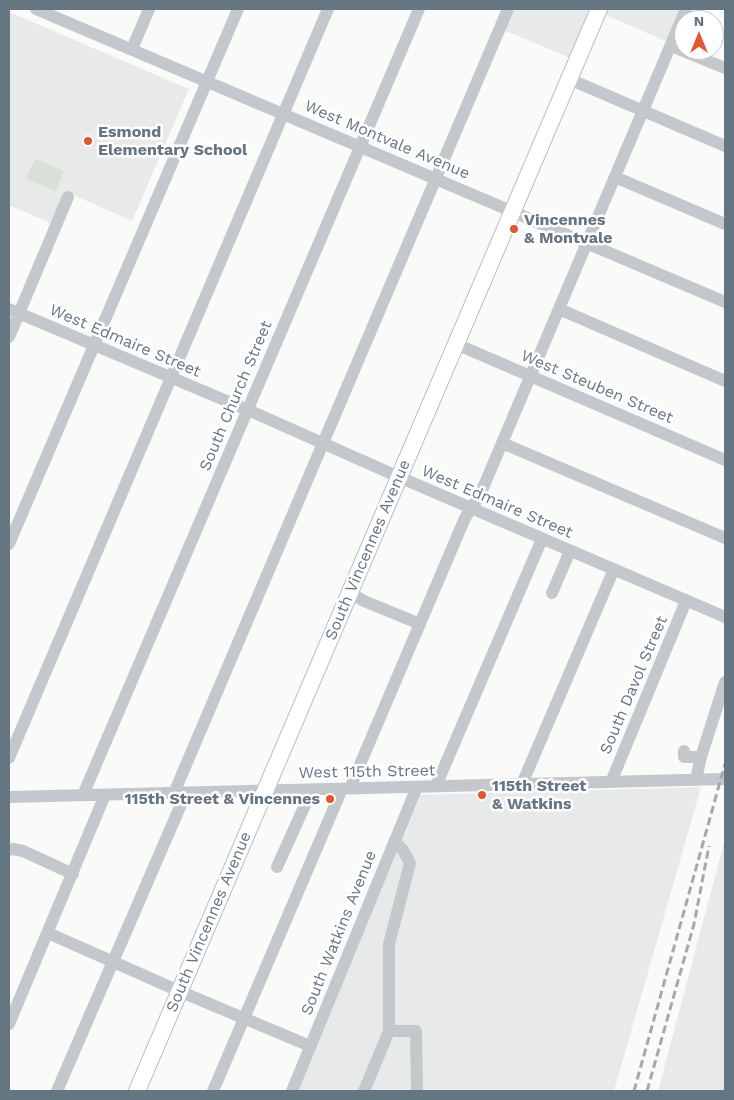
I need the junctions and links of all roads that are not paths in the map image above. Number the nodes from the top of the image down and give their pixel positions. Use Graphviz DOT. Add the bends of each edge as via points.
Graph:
graph roads {
  1 [pos="36,9"];
  2 [pos="149,9"];
  3 [pos="238,9"];
  4 [pos="328,9"];
  5 [pos="419,9"];
  6 [pos="508,9"];
  7 [pos="599,9"];
  8 [pos="686,9"];
  9 [pos="57,13"];
  10 [pos="671,46"];
  11 [pos="132,49"];
  12 [pos="725,68"];
  13 [pos="569,79"];
  14 [pos="207,80"];
  15 [pos="644,111"];
  16 [pos="284,113"];
  17 [pos="360,146"];
  18 [pos="725,146"];
  19 [pos="616,177"];
  20 [pos="437,178"];
  21 [pos="68,197"];
  22 [pos="513,211"];
  23 [pos="725,224"];
  24 [pos="587,243"];
  25 [pos="725,302"];
  26 [pos="559,309"];
  27 [pos="14,312"];
  28 [pos="9,337"];
  29 [pos="456,344"];
  30 [pos="94,345"];
  31 [pos="530,376"];
  32 [pos="170,378"];
  33 [pos="725,381"];
  34 [pos="248,410"];
  35 [pos="502,443"];
  36 [pos="323,444"];
  37 [pos="725,460"];
  38 [pos="399,478"];
  39 [pos="471,508"];
  40 [pos="725,538"];
  41 [pos="542,539"];
  42 [pos="9,544"];
  43 [pos="570,551"];
  44 [pos="614,570"];
  45 [pos="350,593"];
  46 [pos="552,593"];
  47 [pos="686,601"];
  48 [pos="725,617"];
  49 [pos="420,624"];
  50 [pos="725,682"];
  51 [pos="684,751"];
  52 [pos="9,756"];
  53 [pos="701,757"];
  54 [pos="725,779"];
  55 [pos="696,780"];
  56 [pos="611,782"];
  57 [pos="522,784"];
  58 [pos="436,786"];
  59 [pos="416,787"];
  60 [pos="346,789"];
  61 [pos="307,790"];
  62 [pos="265,791"];
  63 [pos="180,793"];
  64 [pos="83,795"];
  65 [pos="105,795"];
  66 [pos="9,797"];
  67 [pos="394,842"];
  68 [pos="9,850"];
  69 [pos="277,867"];
  70 [pos="73,874"];
  71 [pos="48,934"];
  72 [pos="112,962"];
  73 [pos="179,992"];
  74 [pos="244,1019"];
  75 [pos="9,1024"];
  76 [pos="390,1031"];
  77 [pos="310,1046"];
  78 [pos="58,1091"];
  79 [pos="137,1091"];
  80 [pos="213,1091"];
  81 [pos="292,1091"];
  82 [pos="364,1091"];
  83 [pos="417,1091"];
  1 -- 9 [label="street, West Montvale Avenue"];
  2 -- 11 [label="street"];
  3 -- 14 [label="street"];
  4 -- 16 [label="street"];
  5 -- 17 [label="street, South Church Street"];
  6 -- 20 [label="street"];
  7 -- 13 [label="main road, South Vincennes Avenue"];
  8 -- 10 [label="street"];
  9 -- 11 [label="street, West Montvale Avenue"];
  10 -- 12 [label="street"];
  10 -- 15 [label="street"];
  11 -- 14 [label="street, West Montvale Avenue"];
  13 -- 15 [label="street"];
  13 -- 22 [label="main road, South Vincennes Avenue"];
  14 -- 16 [label="street, West Montvale Avenue"];
  14 -- 30 [label="street"];
  15 -- 18 [label="street"];
  15 -- 19 [label="street"];
  16 -- 17 [label="street, West Montvale Avenue"];
  16 -- 32 [label="street"];
  17 -- 20 [label="street, West Montvale Avenue"];
  17 -- 34 [label="street, South Church Street"];
  19 -- 23 [label="street"];
  19 -- 24 [label="street"];
  20 -- 22 [label="street, West Montvale Avenue"];
  20 -- 36 [label="street"];
  21 -- 27 [label="street"];
  22 -- 24 [label="street, West Montvale Avenue"];
  22 -- 29 [label="main road, South Vincennes Avenue"];
  24 -- 25 [label="street, West Montvale Avenue"];
  24 -- 26 [label="street"];
  26 -- 31 [label="street"];
  26 -- 33 [label="street"];
  27 -- 28 [label="street"];
  27 -- 30 [label="street, West Edmaire Street"];
  29 -- 31 [label="street, West Steuben Street"];
  29 -- 38 [label="main road, South Vincennes Avenue"];
  30 -- 32 [label="street, West Edmaire Street"];
  30 -- 42 [label="street"];
  31 -- 35 [label="street"];
  31 -- 37 [label="street, West Steuben Street"];
  32 -- 34 [label="street, West Edmaire Street"];
  32 -- 52 [label="street"];
  34 -- 36 [label="street, West Edmaire Street"];
  34 -- 64 [label="street, South Church Street"];
  35 -- 39 [label="street" via="480,495"];
  35 -- 40 [label="street"];
  36 -- 38 [label="street, West Edmaire Street"];
  36 -- 63 [label="street"];
  38 -- 39 [label="street, West Edmaire Street"];
  38 -- 45 [label="main road, South Vincennes Avenue"];
  39 -- 41 [label="street, West Edmaire Street"];
  39 -- 49 [label="street"];
  41 -- 43 [label="street, West Edmaire Street"];
  41 -- 58 [label="street"];
  43 -- 44 [label="street, West Edmaire Street"];
  43 -- 46 [label="street"];
  44 -- 47 [label="street, West Edmaire Street"];
  44 -- 57 [label="street"];
  45 -- 49 [label="street"];
  45 -- 62 [label="main road, South Vincennes Avenue"];
  47 -- 48 [label="street, West Edmaire Street"];
  47 -- 56 [label="street, South Davol Street"];
  49 -- 60 [label="street"];
  50 -- 53 [label="street"];
  51 -- 53 [label="street" via="684,757"];
  53 -- 55 [label="street"];
  54 -- 55 [label="street, West 115th Street"];
  55 -- 56 [label="street, West 115th Street"];
  56 -- 57 [label="street, West 115th Street"];
  57 -- 58 [label="street, West 115th Street"];
  58 -- 59 [label="street, West 115th Street"];
  59 -- 60 [label="street, West 115th Street"];
  59 -- 67 [label="street, South Watkins Avenue"];
  60 -- 61 [label="street, West 115th Street"];
  60 -- 74 [label="street"];
  61 -- 62 [label="street, West 115th Street"];
  61 -- 69 [label="street" via="305,805"];
  62 -- 63 [label="street, West 115th Street"];
  62 -- 73 [label="main road, South Vincennes Avenue"];
  63 -- 65 [label="street, West 115th Street"];
  63 -- 72 [label="street"];
  64 -- 65 [label="street, West 115th Street"];
  64 -- 66 [label="street, West 115th Street"];
  65 -- 70 [label="street"];
  67 -- 76 [label="street" via="410,862 389,944"];
  67 -- 77 [label="street, South Watkins Avenue"];
  68 -- 70 [label="street" via="23,851"];
  70 -- 71 [label="street"];
  71 -- 72 [label="street"];
  71 -- 75 [label="street"];
  72 -- 73 [label="street"];
  72 -- 78 [label="street"];
  73 -- 74 [label="street"];
  73 -- 79 [label="main road, South Vincennes Avenue"];
  74 -- 77 [label="street"];
  74 -- 80 [label="street"];
  76 -- 82 [label="street"];
  76 -- 83 [label="street" via="416,1031"];
  77 -- 81 [label="street, South Watkins Avenue"];
}
